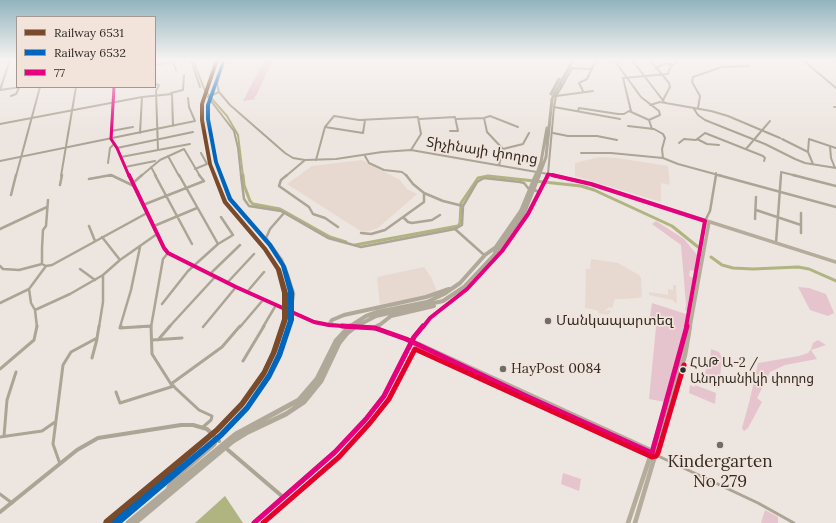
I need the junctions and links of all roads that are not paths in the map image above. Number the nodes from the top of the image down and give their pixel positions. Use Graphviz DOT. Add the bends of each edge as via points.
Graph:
graph roads {
  1 [pos="157,84"];
  2 [pos="183,84"];
  3 [pos="216,84"];
  4 [pos="557,84"];
  5 [pos="559,84"];
  6 [pos="560,84"];
  7 [pos="563,84"];
  8 [pos="580,84"];
  9 [pos="625,84"];
  10 [pos="632,84"];
  11 [pos="651,84"];
  12 [pos="668,84"];
  13 [pos="693,84"];
  14 [pos="16,88"];
  15 [pos="19,88"];
  16 [pos="40,88"];
  17 [pos="76,88"];
  18 [pos="114,88"];
  19 [pos="561,88"];
  20 [pos="0,90"];
  21 [pos="583,91"];
  22 [pos="593,91"];
  23 [pos="219,92"];
  24 [pos="555,95"];
  25 [pos="11,96"];
  26 [pos="157,96"];
  27 [pos="142,98"];
  28 [pos="188,98"];
  29 [pos="663,100"];
  30 [pos="112,103"];
  31 [pos="666,103"];
  32 [pos="650,105"];
  33 [pos="554,107"];
  34 [pos="698,108"];
  35 [pos="694,109"];
  36 [pos="72,110"];
  37 [pos="578,111"];
  38 [pos="631,111"];
  39 [pos="32,118"];
  40 [pos="484,118"];
  41 [pos="419,119"];
  42 [pos="456,119"];
  43 [pos="620,119"];
  44 [pos="365,120"];
  45 [pos="649,120"];
  46 [pos="770,121"];
  47 [pos="0,124"];
  48 [pos="173,126"];
  49 [pos="628,126"];
  50 [pos="133,127"];
  51 [pos="325,127"];
  52 [pos="518,127"];
  53 [pos="652,129"];
  54 [pos="156,130"];
  55 [pos="762,130"];
  56 [pos="112,131"];
  57 [pos="450,131"];
  58 [pos="193,132"];
  59 [pos="140,133"];
  60 [pos="553,133"];
  61 [pos="529,134"];
  62 [pos="111,139"];
  63 [pos="697,139"];
  64 [pos="753,139"];
  65 [pos="158,140"];
  66 [pos="617,140"];
  67 [pos="114,144"];
  68 [pos="190,144"];
  69 [pos="679,144"];
  70 [pos="719,145"];
  71 [pos="830,146"];
  72 [pos="66,148"];
  73 [pos="117,148"];
  74 [pos="836,148"];
  75 [pos="503,149"];
  76 [pos="546,149"];
  77 [pos="746,149"];
  78 [pos="158,150"];
  79 [pos="411,150"];
  80 [pos="580,152"];
  81 [pos="808,152"];
  82 [pos="201,153"];
  83 [pos="21,156"];
  84 [pos="168,156"];
  85 [pos="365,156"];
  86 [pos="121,158"];
  87 [pos="663,158"];
  88 [pos="306,160"];
  89 [pos="316,160"];
  90 [pos="0,161"];
  91 [pos="154,161"];
  92 [pos="764,161"];
  93 [pos="108,164"];
  94 [pos="813,164"];
  95 [pos="499,165"];
  96 [pos="125,167"];
  97 [pos="151,167"];
  98 [pos="195,168"];
  99 [pos="835,168"];
  100 [pos="716,173"];
  101 [pos="548,174"];
  102 [pos="89,179"];
  103 [pos="60,185"];
  104 [pos="133,185"];
  105 [pos="836,186"];
  106 [pos="186,189"];
  107 [pos="780,191"];
  108 [pos="540,192"];
  109 [pos="424,193"];
  110 [pos="531,194"];
  111 [pos="11,196"];
  112 [pos="167,196"];
  113 [pos="756,197"];
  114 [pos="48,200"];
  115 [pos="143,205"];
  116 [pos="461,205"];
  117 [pos="48,207"];
  118 [pos="836,207"];
  119 [pos="197,208"];
  120 [pos="756,210"];
  121 [pos="147,213"];
  122 [pos="284,213"];
  123 [pos="801,213"];
  124 [pos="440,215"];
  125 [pos="178,216"];
  126 [pos="221,217"];
  127 [pos="403,217"];
  128 [pos="778,218"];
  129 [pos="755,219"];
  130 [pos="707,221"];
  131 [pos="801,225"];
  132 [pos="89,226"];
  133 [pos="153,226"];
  134 [pos="338,227"];
  135 [pos="0,229"];
  136 [pos="455,229"];
  137 [pos="361,232"];
  138 [pos="801,233"];
  139 [pos="157,234"];
  140 [pos="102,237"];
  141 [pos="95,241"];
  142 [pos="776,243"];
  143 [pos="192,244"];
  144 [pos="218,244"];
  145 [pos="240,245"];
  146 [pos="140,247"];
  147 [pos="496,247"];
  148 [pos="168,253"];
  149 [pos="254,254"];
  150 [pos="483,254"];
  151 [pos="493,259"];
  152 [pos="120,260"];
  153 [pos="836,262"];
  154 [pos="42,264"];
  155 [pos="0,266"];
  156 [pos="46,266"];
  157 [pos="193,266"];
  158 [pos="80,269"];
  159 [pos="264,272"];
  160 [pos="103,275"];
  161 [pos="210,275"];
  162 [pos="215,277"];
  163 [pos="95,280"];
  164 [pos="228,283"];
  165 [pos="456,286"];
  166 [pos="236,287"];
  167 [pos="29,289"];
  168 [pos="246,292"];
  169 [pos="263,300"];
  170 [pos="443,301"];
  171 [pos="0,303"];
  172 [pos="162,304"];
  173 [pos="276,305"];
  174 [pos="35,310"];
  175 [pos="291,312"];
  176 [pos="367,318"];
  177 [pos="329,325"];
  178 [pos="151,326"];
  179 [pos="203,327"];
  180 [pos="375,328"];
  181 [pos="344,333"];
  182 [pos="97,338"];
  183 [pos="182,338"];
  184 [pos="152,340"];
  185 [pos="158,340"];
  186 [pos="412,341"];
  187 [pos="92,358"];
  188 [pos="244,361"];
  189 [pos="0,369"];
  190 [pos="16,372"];
  191 [pos="173,385"];
  192 [pos="116,392"];
  193 [pos="56,421"];
  194 [pos="203,427"];
  195 [pos="2,437"];
  196 [pos="218,440"];
  197 [pos="228,450"];
  198 [pos="654,453"];
  199 [pos="60,465"];
  200 [pos="168,490"];
  201 [pos="0,494"];
  202 [pos="283,497"];
  203 [pos="12,503"];
  204 [pos="0,512"];
  205 [pos="128,523"];
  206 [pos="135,523"];
  207 [pos="254,523"];
  208 [pos="628,523"];
  209 [pos="634,523"];
  210 [pos="794,523"];
  1 -- 26 [label="street" via="159,85"];
  2 -- 26 [label="street" via="183,90"];
  3 -- 23 [label="street"];
  4 -- 76 [label="highway" via="550,97"];
  5 -- 24 [label="highway"];
  6 -- 19 [label="street"];
  7 -- 19 [label="street"];
  8 -- 21 [label="street"];
  9 -- 38 [label="street"];
  10 -- 32 [label="street"];
  11 -- 29 [label="street"];
  12 -- 29 [label="street" via="670,87"];
  13 -- 34 [label="street" via="700,96"];
  14 -- 20 [label="street"];
  15 -- 25 [label="street"];
  16 -- 39 [label="street"];
  17 -- 36 [label="street"];
  18 -- 30 [label="main road"];
  19 -- 24 [label="street"];
  21 -- 22 [label="street"];
  21 -- 24 [label="street"];
  23 -- 88 [label="street, Տիչինայի փողոց" via="230,105 285,153"];
  23 -- 122 [label="street" via="208,97 234,131 246,204"];
  24 -- 33 [label="street"];
  24 -- 76 [label="highway" via="550,108"];
  26 -- 27 [label="street"];
  26 -- 48 [label="street" via="173,94"];
  26 -- 54 [label="street"];
  27 -- 30 [label="street"];
  27 -- 59 [label="street"];
  28 -- 48 [label="street" via="195,121"];
  29 -- 31 [label="street"];
  30 -- 36 [label="street"];
  30 -- 56 [label="main road"];
  31 -- 32 [label="street"];
  31 -- 35 [label="street"];
  32 -- 45 [label="street" via="659,111 660,115"];
  33 -- 37 [label="street"];
  33 -- 60 [label="street"];
  34 -- 35 [label="street"];
  34 -- 55 [label="street" via="728,116"];
  35 -- 64 [label="street" via="705,120"];
  36 -- 39 [label="street"];
  36 -- 72 [label="street"];
  37 -- 38 [label="street" via="579,108 618,114"];
  37 -- 43 [label="street"];
  38 -- 45 [label="street"];
  39 -- 47 [label="street"];
  39 -- 83 [label="street"];
  40 -- 42 [label="street"];
  40 -- 52 [label="street" via="490,116"];
  40 -- 75 [label="street" via="487,132"];
  41 -- 42 [label="street" via="453,116"];
  41 -- 44 [label="street" via="400,117"];
  41 -- 79 [label="street" via="421,134"];
  42 -- 57 [label="street" via="458,131"];
  44 -- 51 [label="street" via="334,116"];
  44 -- 51 [label="street" via="363,133"];
  45 -- 53 [label="street"];
  46 -- 55 [label="street"];
  48 -- 54 [label="street"];
  49 -- 53 [label="street"];
  50 -- 56 [label="street"];
  51 -- 89 [label="street"];
  53 -- 87 [label="street" via="665,136"];
  54 -- 59 [label="street"];
  54 -- 65 [label="street"];
  55 -- 64 [label="street"];
  55 -- 81 [label="street"];
  56 -- 62 [label="main road"];
  58 -- 65 [label="street"];
  59 -- 62 [label="street"];
  60 -- 66 [label="street"];
  60 -- 101 [label="street"];
  61 -- 75 [label="street" via="523,144"];
  62 -- 67 [label="main road"];
  62 -- 72 [label="street"];
  63 -- 69 [label="street" via="684,139"];
  63 -- 70 [label="street" via="707,144"];
  63 -- 77 [label="street" via="706,133"];
  64 -- 77 [label="street"];
  64 -- 94 [label="street" via="795,159"];
  65 -- 73 [label="street"];
  65 -- 78 [label="street"];
  67 -- 73 [label="main road"];
  67 -- 93 [label="street" via="110,148"];
  68 -- 78 [label="street"];
  71 -- 74 [label="street"];
  71 -- 81 [label="street" via="809,139"];
  71 -- 99 [label="street"];
  72 -- 83 [label="street"];
  72 -- 103 [label="street"];
  73 -- 86 [label="main road"];
  75 -- 95 [label="street"];
  76 -- 110 [label="highway" via="542,170"];
  77 -- 92 [label="street" via="765,157"];
  78 -- 86 [label="street"];
  79 -- 85 [label="street, Տիչինայի փողոց"];
  79 -- 95 [label="street, Տիչինայի փողոց"];
  80 -- 87 [label="street"];
  81 -- 94 [label="street"];
  82 -- 98 [label="street" via="207,164"];
  83 -- 90 [label="street"];
  83 -- 111 [label="street"];
  84 -- 97 [label="street"];
  84 -- 98 [label="street" via="186,150"];
  84 -- 106 [label="street"];
  85 -- 89 [label="street, Տիչինայի փողոց"];
  85 -- 109 [label="street" via="369,163 384,170 402,172"];
  86 -- 96 [label="main road"];
  87 -- 100 [label="street"];
  88 -- 89 [label="street, Տիչինայի փողոց"];
  88 -- 134 [label="street" via="281,180 279,186 309,207 313,214"];
  91 -- 96 [label="street"];
  94 -- 99 [label="street"];
  95 -- 101 [label="street, Տիչինայի փողոց"];
  96 -- 104 [label="main road"];
  97 -- 104 [label="street"];
  97 -- 112 [label="street"];
  98 -- 106 [label="street" via="204,181"];
  100 -- 107 [label="street"];
  100 -- 130 [label="street"];
  101 -- 108 [label="main road"];
  101 -- 130 [label="main road, Տիչինայի փողոց" via="591,184"];
  102 -- 104 [label="street" via="111,175"];
  104 -- 115 [label="main road"];
  105 -- 107 [label="street" via="781,172"];
  106 -- 112 [label="street"];
  106 -- 119 [label="street"];
  107 -- 118 [label="street"];
  107 -- 128 [label="street"];
  108 -- 116 [label="street" via="520,182 484,178 477,182"];
  108 -- 151 [label="main road" via="519,227"];
  109 -- 116 [label="street"];
  109 -- 127 [label="street" via="424,202"];
  110 -- 147 [label="highway"];
  110 -- 151 [label="highway" via="524,213"];
  112 -- 115 [label="street"];
  112 -- 125 [label="street"];
  113 -- 120 [label="street"];
  114 -- 117 [label="street"];
  115 -- 121 [label="main road"];
  116 -- 136 [label="street" via="462,225"];
  117 -- 135 [label="street"];
  117 -- 154 [label="street" via="46,226 43,230"];
  119 -- 125 [label="street"];
  119 -- 144 [label="street"];
  120 -- 128 [label="street"];
  120 -- 129 [label="street"];
  121 -- 133 [label="main road"];
  121 -- 140 [label="street"];
  122 -- 136 [label="street" via="328,238 361,247"];
  122 -- 175 [label="street" via="270,229 266,238 284,265 290,281 294,294"];
  123 -- 131 [label="street"];
  124 -- 127 [label="street" via="432,220 412,223"];
  125 -- 133 [label="street"];
  125 -- 143 [label="street"];
  126 -- 144 [label="street" via="233,234"];
  127 -- 137 [label="street" via="385,230 372,234"];
  128 -- 131 [label="street"];
  128 -- 142 [label="street"];
  130 -- 142 [label="main road, Տիչինայի փողոց"];
  130 -- 198 [label="main road" via="691,313 677,374"];
  131 -- 138 [label="street"];
  132 -- 141 [label="street"];
  133 -- 139 [label="main road"];
  136 -- 150 [label="street"];
  139 -- 146 [label="street"];
  139 -- 148 [label="main road"];
  140 -- 141 [label="street"];
  140 -- 152 [label="street"];
  141 -- 156 [label="street"];
  142 -- 153 [label="main road, Տիչինայի փողոց"];
  144 -- 157 [label="street"];
  145 -- 161 [label="street"];
  146 -- 152 [label="street"];
  146 -- 178 [label="street" via="120,328"];
  147 -- 151 [label="highway"];
  147 -- 165 [label="highway"];
  148 -- 157 [label="main road"];
  148 -- 178 [label="street" via="163,259"];
  149 -- 164 [label="street"];
  151 -- 170 [label="highway" via="487,261 464,286"];
  151 -- 186 [label="main road" via="467,289 430,318"];
  152 -- 160 [label="street"];
  154 -- 155 [label="street" via="18,270 3,269"];
  154 -- 156 [label="street"];
  156 -- 167 [label="street"];
  157 -- 161 [label="main road"];
  157 -- 172 [label="street"];
  158 -- 163 [label="street"];
  159 -- 168 [label="street"];
  160 -- 163 [label="street"];
  160 -- 182 [label="street" via="104,302"];
  161 -- 162 [label="main road"];
  162 -- 164 [label="main road"];
  162 -- 185 [label="street"];
  163 -- 174 [label="street"];
  164 -- 166 [label="main road"];
  165 -- 176 [label="highway" via="427,302 377,312"];
  165 -- 177 [label="highway" via="420,298 351,313 332,320"];
  166 -- 168 [label="main road"];
  166 -- 179 [label="street"];
  167 -- 171 [label="street"];
  167 -- 174 [label="street"];
  168 -- 169 [label="main road"];
  169 -- 173 [label="main road"];
  169 -- 191 [label="street" via="222,347"];
  170 -- 176 [label="highway"];
  170 -- 180 [label="highway" via="437,305 391,316"];
  173 -- 175 [label="main road"];
  173 -- 188 [label="street"];
  174 -- 189 [label="street" via="37,328 34,340"];
  175 -- 177 [label="main road" via="314,322"];
  176 -- 181 [label="highway"];
  177 -- 180 [label="main road"];
  178 -- 184 [label="street"];
  180 -- 186 [label="main road"];
  181 -- 200 [label="highway" via="333,346 314,384 299,400 281,412 241,431"];
  181 -- 206 [label="highway" via="317,387 304,402 233,441"];
  182 -- 187 [label="street"];
  182 -- 193 [label="street" via="71,352 62,365"];
  183 -- 185 [label="street"];
  184 -- 185 [label="street"];
  184 -- 191 [label="street" via="152,354"];
  186 -- 198 [label="main road" via="526,396"];
  186 -- 202 [label="main road" via="384,396 366,419 335,452"];
  190 -- 195 [label="street" via="7,400"];
  191 -- 192 [label="street" via="120,403"];
  191 -- 194 [label="street" via="199,410 212,416"];
  193 -- 195 [label="street" via="42,431"];
  193 -- 199 [label="street" via="53,444"];
  194 -- 196 [label="street"];
  194 -- 199 [label="street" via="181,425 98,438 77,450"];
  196 -- 200 [label="highway" via="177,476"];
  197 -- 202 [label="street"];
  198 -- 208 [label="main road"];
  198 -- 209 [label="main road"];
  198 -- 210 [label="street"];
  199 -- 203 [label="street"];
  200 -- 205 [label="highway"];
  201 -- 203 [label="street"];
  202 -- 207 [label="main road"];
  203 -- 204 [label="street"];
}
